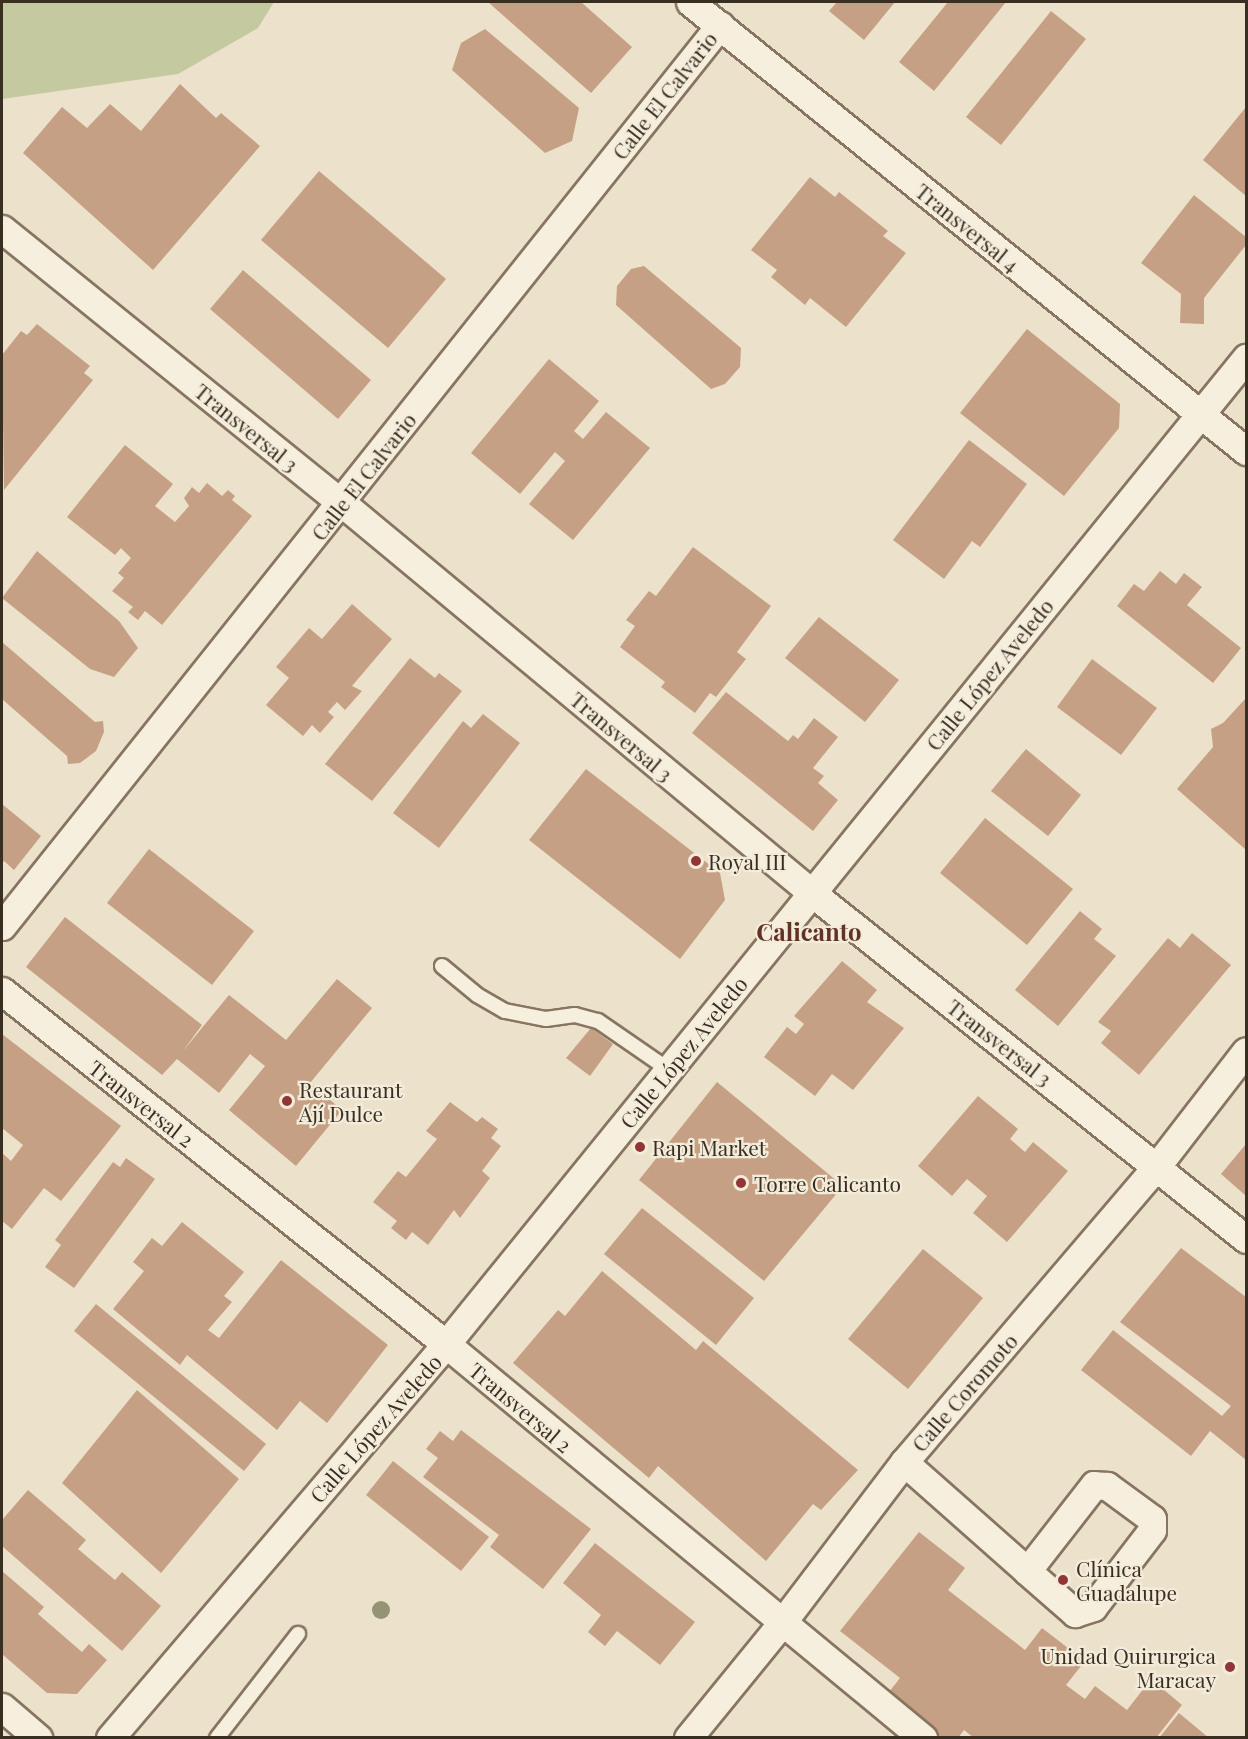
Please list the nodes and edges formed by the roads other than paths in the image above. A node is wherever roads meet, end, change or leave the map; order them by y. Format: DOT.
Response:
graph roads {
  1 [pos="690,2"];
  2 [pos="720,24"];
  3 [pos="2,229"];
  4 [pos="1246,358"];
  5 [pos="1198,415"];
  6 [pos="1246,451"];
  7 [pos="342,503"];
  8 [pos="812,893"];
  9 [pos="2,926"];
  10 [pos="442,966"];
  11 [pos="2,991"];
  12 [pos="1246,1051"];
  13 [pos="669,1070"];
  14 [pos="1157,1166"];
  15 [pos="1246,1239"];
  16 [pos="446,1344"];
  17 [pos="903,1462"];
  18 [pos="1027,1571"];
  19 [pos="781,1624"];
  20 [pos="298,1634"];
  21 [pos="2,1707"];
  22 [pos="38,1737"];
  23 [pos="110,1737"];
  24 [pos="217,1737"];
  25 [pos="688,1737"];
  26 [pos="923,1737"];
  1 -- 2 [label="street, Transversal 4"];
  2 -- 5 [label="street, Transversal 4"];
  2 -- 7 [label="street, Calle El Calvario"];
  3 -- 7 [label="street, Transversal 3"];
  4 -- 5 [label="street, Calle López Aveledo"];
  5 -- 6 [label="street, Transversal 4"];
  5 -- 8 [label="street, Calle López Aveledo"];
  7 -- 8 [label="street, Transversal 3"];
  7 -- 9 [label="street, Calle El Calvario"];
  8 -- 13 [label="street, Calle López Aveledo"];
  8 -- 14 [label="street, Transversal 3"];
  10 -- 13 [label="lane"];
  11 -- 16 [label="street, Transversal 2"];
  12 -- 14 [label="street, Calle Coromoto"];
  13 -- 16 [label="street, Calle López Aveledo"];
  14 -- 15 [label="street, Transversal 3"];
  14 -- 17 [label="street, Calle Coromoto"];
  16 -- 19 [label="street, Transversal 2"];
  16 -- 23 [label="street, Calle López Aveledo"];
  17 -- 18 [label="street"];
  17 -- 19 [label="street, Calle Coromoto"];
  18 -- 18 [label="street"];
  19 -- 25 [label="street, Calle Coromoto"];
  19 -- 26 [label="street, Transversal 2"];
  20 -- 24 [label="lane"];
  21 -- 22 [label="street"];
}
